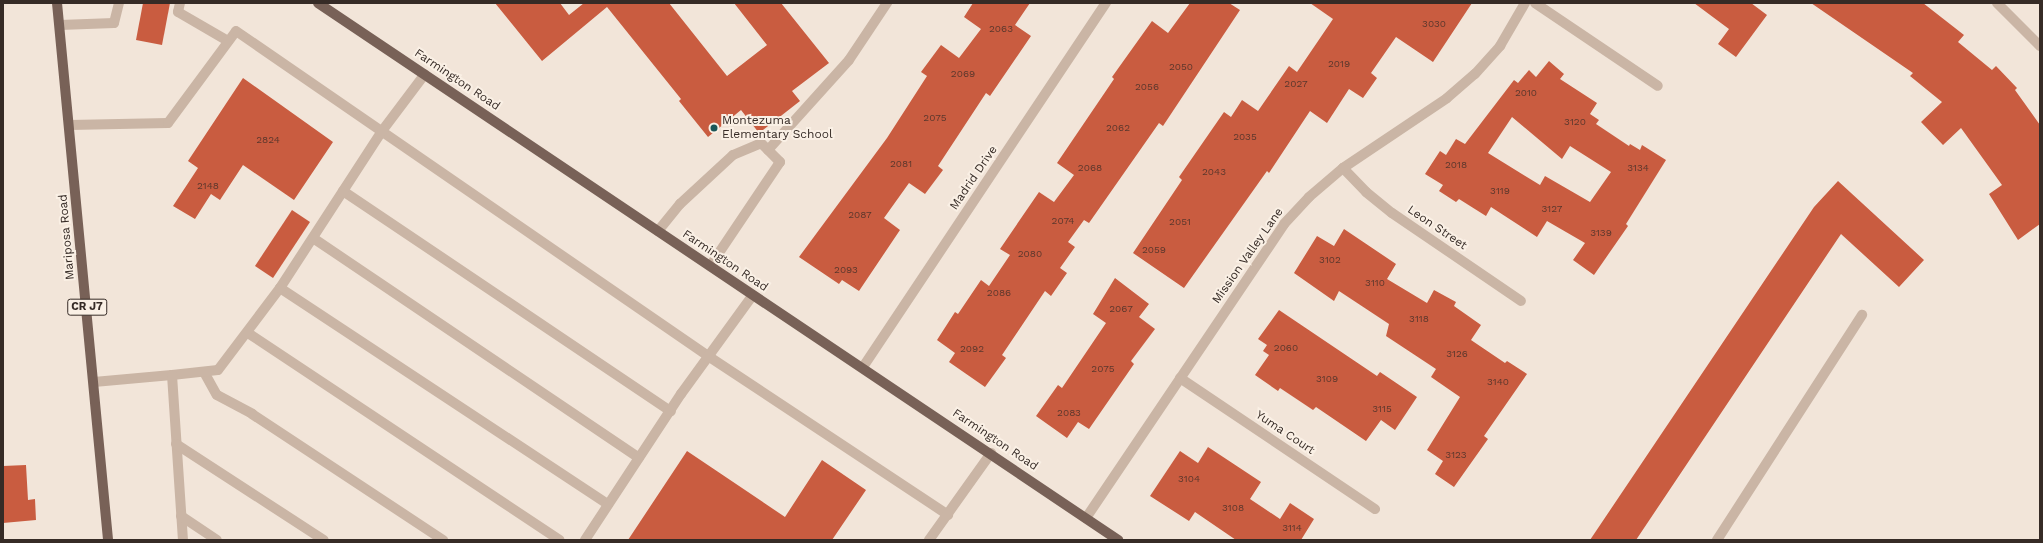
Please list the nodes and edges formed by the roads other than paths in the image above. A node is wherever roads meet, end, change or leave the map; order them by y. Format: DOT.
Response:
graph roads {
  1 [pos="58,3"];
  2 [pos="119,3"];
  3 [pos="180,3"];
  4 [pos="318,3"];
  5 [pos="887,3"];
  6 [pos="1106,3"];
  7 [pos="1525,3"];
  8 [pos="1535,3"];
  9 [pos="1997,3"];
  10 [pos="60,25"];
  11 [pos="228,42"];
  12 [pos="2040,46"];
  13 [pos="425,74"];
  14 [pos="1658,86"];
  15 [pos="70,125"];
  16 [pos="382,131"];
  17 [pos="768,150"];
  18 [pos="1343,168"];
  19 [pos="343,191"];
  20 [pos="658,231"];
  21 [pos="313,238"];
  22 [pos="710,266"];
  23 [pos="280,288"];
  24 [pos="753,295"];
  25 [pos="1521,301"];
  26 [pos="1862,315"];
  27 [pos="248,333"];
  28 [pos="708,356"];
  29 [pos="863,367"];
  30 [pos="204,372"];
  31 [pos="172,376"];
  32 [pos="1180,378"];
  33 [pos="94,382"];
  34 [pos="671,410"];
  35 [pos="176,444"];
  36 [pos="991,454"];
  37 [pos="639,458"];
  38 [pos="608,504"];
  39 [pos="1375,509"];
  40 [pos="948,515"];
  41 [pos="181,516"];
  42 [pos="1086,518"];
  43 [pos="108,540"];
  44 [pos="183,540"];
  45 [pos="217,540"];
  46 [pos="324,540"];
  47 [pos="443,540"];
  48 [pos="559,540"];
  49 [pos="585,540"];
  50 [pos="929,540"];
  51 [pos="1118,540"];
  52 [pos="1717,540"];
  1 -- 10 [label="main road, Mariposa Road / CR J7"];
  2 -- 10 [label="street"];
  3 -- 11 [label="street"];
  4 -- 13 [label="main road, Farmington Road"];
  5 -- 17 [label="street"];
  6 -- 29 [label="street, Madrid Drive"];
  7 -- 18 [label="street, Mission Valley Lane"];
  8 -- 14 [label="street"];
  9 -- 12 [label="street"];
  10 -- 15 [label="main road, Mariposa Road / CR J7"];
  11 -- 15 [label="street"];
  11 -- 16 [label="street"];
  13 -- 16 [label="street"];
  13 -- 20 [label="main road, Farmington Road"];
  15 -- 33 [label="main road, Mariposa Road / CR J7"];
  16 -- 19 [label="street"];
  16 -- 28 [label="street"];
  17 -- 20 [label="street"];
  17 -- 22 [label="street"];
  18 -- 25 [label="street, Leon Street"];
  18 -- 32 [label="street, Mission Valley Lane"];
  19 -- 21 [label="street"];
  19 -- 34 [label="street"];
  20 -- 22 [label="main road, Farmington Road"];
  21 -- 23 [label="street"];
  21 -- 37 [label="street"];
  22 -- 24 [label="main road, Farmington Road"];
  23 -- 27 [label="street"];
  23 -- 38 [label="street"];
  24 -- 28 [label="street"];
  24 -- 29 [label="main road, Farmington Road"];
  26 -- 52 [label="street"];
  27 -- 30 [label="street"];
  27 -- 48 [label="street"];
  28 -- 34 [label="street"];
  28 -- 40 [label="street"];
  29 -- 36 [label="main road, Farmington Road"];
  30 -- 31 [label="street"];
  30 -- 47 [label="street"];
  31 -- 33 [label="street"];
  31 -- 35 [label="street"];
  32 -- 39 [label="street, Yuma Court"];
  32 -- 42 [label="street, Mission Valley Lane"];
  33 -- 43 [label="main road, Mariposa Road / CR J7"];
  34 -- 37 [label="street"];
  35 -- 41 [label="street"];
  35 -- 46 [label="street"];
  36 -- 40 [label="street"];
  36 -- 42 [label="main road, Farmington Road"];
  37 -- 38 [label="street"];
  38 -- 49 [label="street"];
  40 -- 50 [label="street"];
  41 -- 44 [label="street"];
  41 -- 45 [label="street"];
  42 -- 51 [label="main road, Farmington Road"];
}
